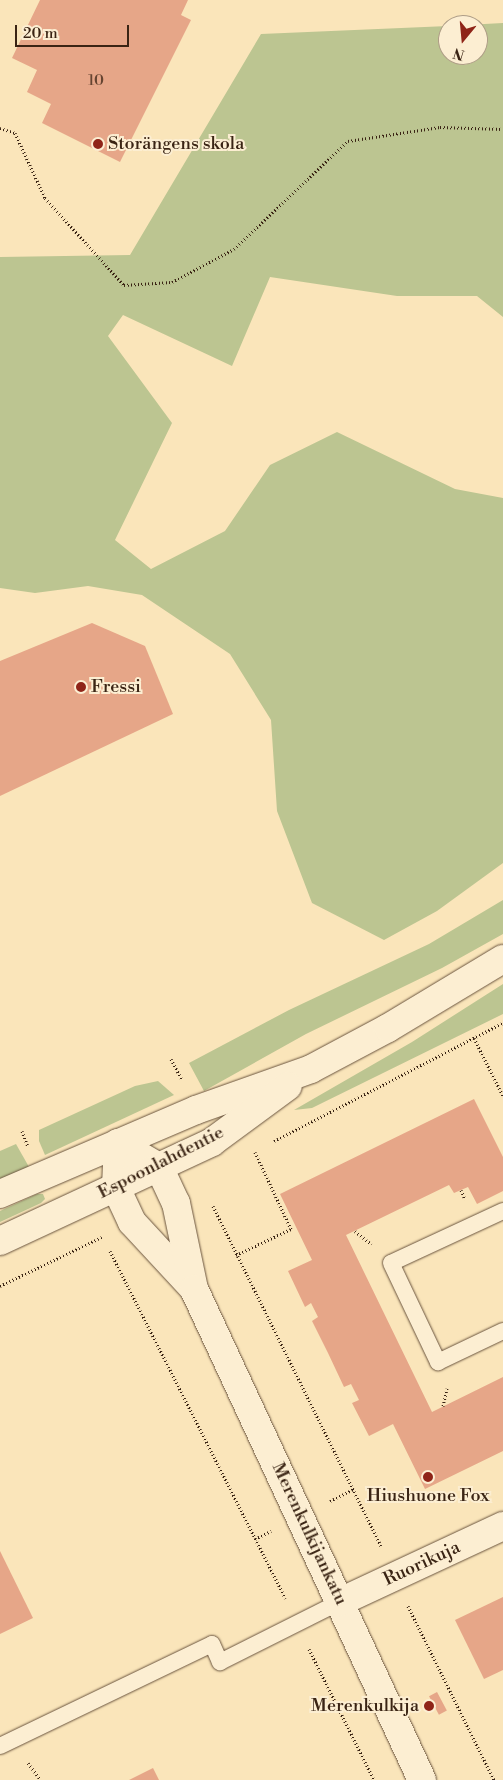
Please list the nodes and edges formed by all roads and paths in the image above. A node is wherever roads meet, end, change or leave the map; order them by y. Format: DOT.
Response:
graph roads {
  1 [pos="0,128"];
  2 [pos="503,129"];
  3 [pos="503,959"];
  4 [pos="503,1023"];
  5 [pos="474,1038"];
  6 [pos="311,1069"];
  7 [pos="503,1096"];
  8 [pos="272,1142"];
  9 [pos="118,1143"];
  10 [pos="263,1146"];
  11 [pos="254,1151"];
  12 [pos="247,1155"];
  13 [pos="160,1167"];
  14 [pos="116,1187"];
  15 [pos="0,1194"];
  16 [pos="176,1203"];
  17 [pos="503,1210"];
  18 [pos="132,1222"];
  19 [pos="103,1236"];
  20 [pos="0,1241"];
  21 [pos="236,1255"];
  22 [pos="0,1286"];
  23 [pos="194,1289"];
  24 [pos="503,1331"];
  25 [pos="503,1526"];
  26 [pos="395,1576"];
  27 [pos="340,1602"];
  28 [pos="297,1623"];
  29 [pos="0,1746"];
  30 [pos="374,1780"];
  31 [pos="422,1780"];
  32 [pos="494,1780"];
  1 -- 2 [label="path"];
  3 -- 6 [label="street, Espoonlahdentie"];
  4 -- 5 [label="path"];
  5 -- 7 [label="path"];
  5 -- 8 [label="path"];
  6 -- 9 [label="street, Espoonlahdentie"];
  6 -- 13 [label="street, Espoonlahdentie"];
  9 -- 13 [label="street"];
  9 -- 14 [label="street, Merenkulkijankatu"];
  9 -- 15 [label="street, Espoonlahdentie"];
  10 -- 11 [label="path"];
  11 -- 12 [label="path"];
  11 -- 21 [label="path"];
  13 -- 14 [label="street, Espoonlahdentie"];
  13 -- 16 [label="street, Merenkulkijankatu"];
  14 -- 18 [label="street, Merenkulkijankatu"];
  14 -- 20 [label="street, Espoonlahdentie"];
  16 -- 21 [label="path"];
  16 -- 23 [label="street, Merenkulkijankatu"];
  17 -- 24 [label="lane"];
  18 -- 19 [label="path"];
  18 -- 23 [label="street, Merenkulkijankatu"];
  19 -- 22 [label="path"];
  19 -- 28 [label="path"];
  21 -- 26 [label="path"];
  23 -- 27 [label="street, Merenkulkijankatu"];
  25 -- 26 [label="street, Ruorikuja"];
  26 -- 27 [label="street, Ruorikuja"];
  26 -- 32 [label="path"];
  27 -- 28 [label="lane"];
  27 -- 31 [label="street, Merenkulkijankatu"];
  28 -- 29 [label="lane"];
  28 -- 30 [label="path"];
}
